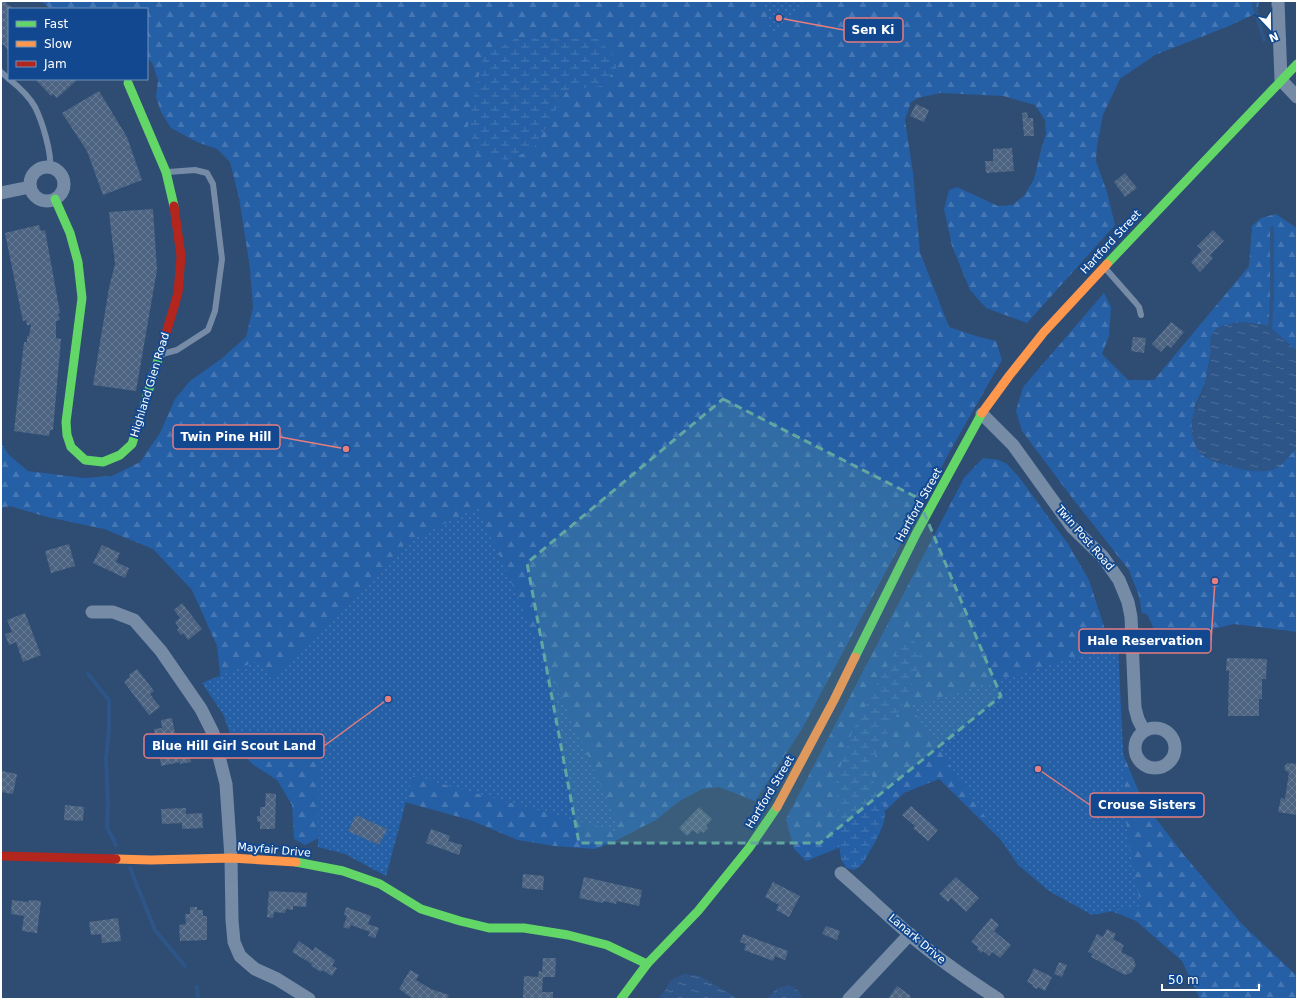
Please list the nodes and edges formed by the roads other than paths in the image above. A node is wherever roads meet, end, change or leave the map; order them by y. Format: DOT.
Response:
graph roads {
  1 [pos="1278,1"];
  2 [pos="1297,64"];
  3 [pos="10,80"];
  4 [pos="1281,80"];
  5 [pos="128,83"];
  6 [pos="1297,97"];
  7 [pos="50,168"];
  8 [pos="166,172"];
  9 [pos="30,187"];
  10 [pos="1,193"];
  11 [pos="55,199"];
  12 [pos="1104,267"];
  13 [pos="1141,315"];
  14 [pos="158,355"];
  15 [pos="982,414"];
  16 [pos="92,612"];
  17 [pos="1144,731"];
  18 [pos="1,856"];
  19 [pos="231,858"];
  20 [pos="841,874"];
  21 [pos="910,934"];
  22 [pos="647,964"];
  23 [pos="309,999"];
  24 [pos="620,999"];
  25 [pos="849,999"];
  26 [pos="998,999"];
  1 -- 4 [label="street"];
  2 -- 4 [label="street, Hartford Street"];
  3 -- 7 [label="lane"];
  4 -- 6 [label="street"];
  4 -- 12 [label="street, Hartford Street"];
  5 -- 8 [label="street, Highland Glen Road"];
  7 -- 9 [label="street"];
  7 -- 11 [label="street"];
  8 -- 14 [label="street, Highland Glen Road"];
  8 -- 14 [label="lane"];
  9 -- 10 [label="street"];
  9 -- 11 [label="street"];
  11 -- 14 [label="street, Highland Glen Road"];
  12 -- 13 [label="lane"];
  12 -- 15 [label="street, Hartford Street"];
  15 -- 17 [label="street, Twin Post Road"];
  15 -- 22 [label="street, Hartford Street"];
  16 -- 19 [label="street"];
  18 -- 19 [label="street, Mayfair Drive"];
  19 -- 22 [label="street, Mayfair Drive"];
  19 -- 23 [label="street"];
  20 -- 21 [label="street, Lanark Drive"];
  21 -- 25 [label="street"];
  21 -- 26 [label="street, Lanark Drive"];
  22 -- 24 [label="street, Hartford Street"];
}
